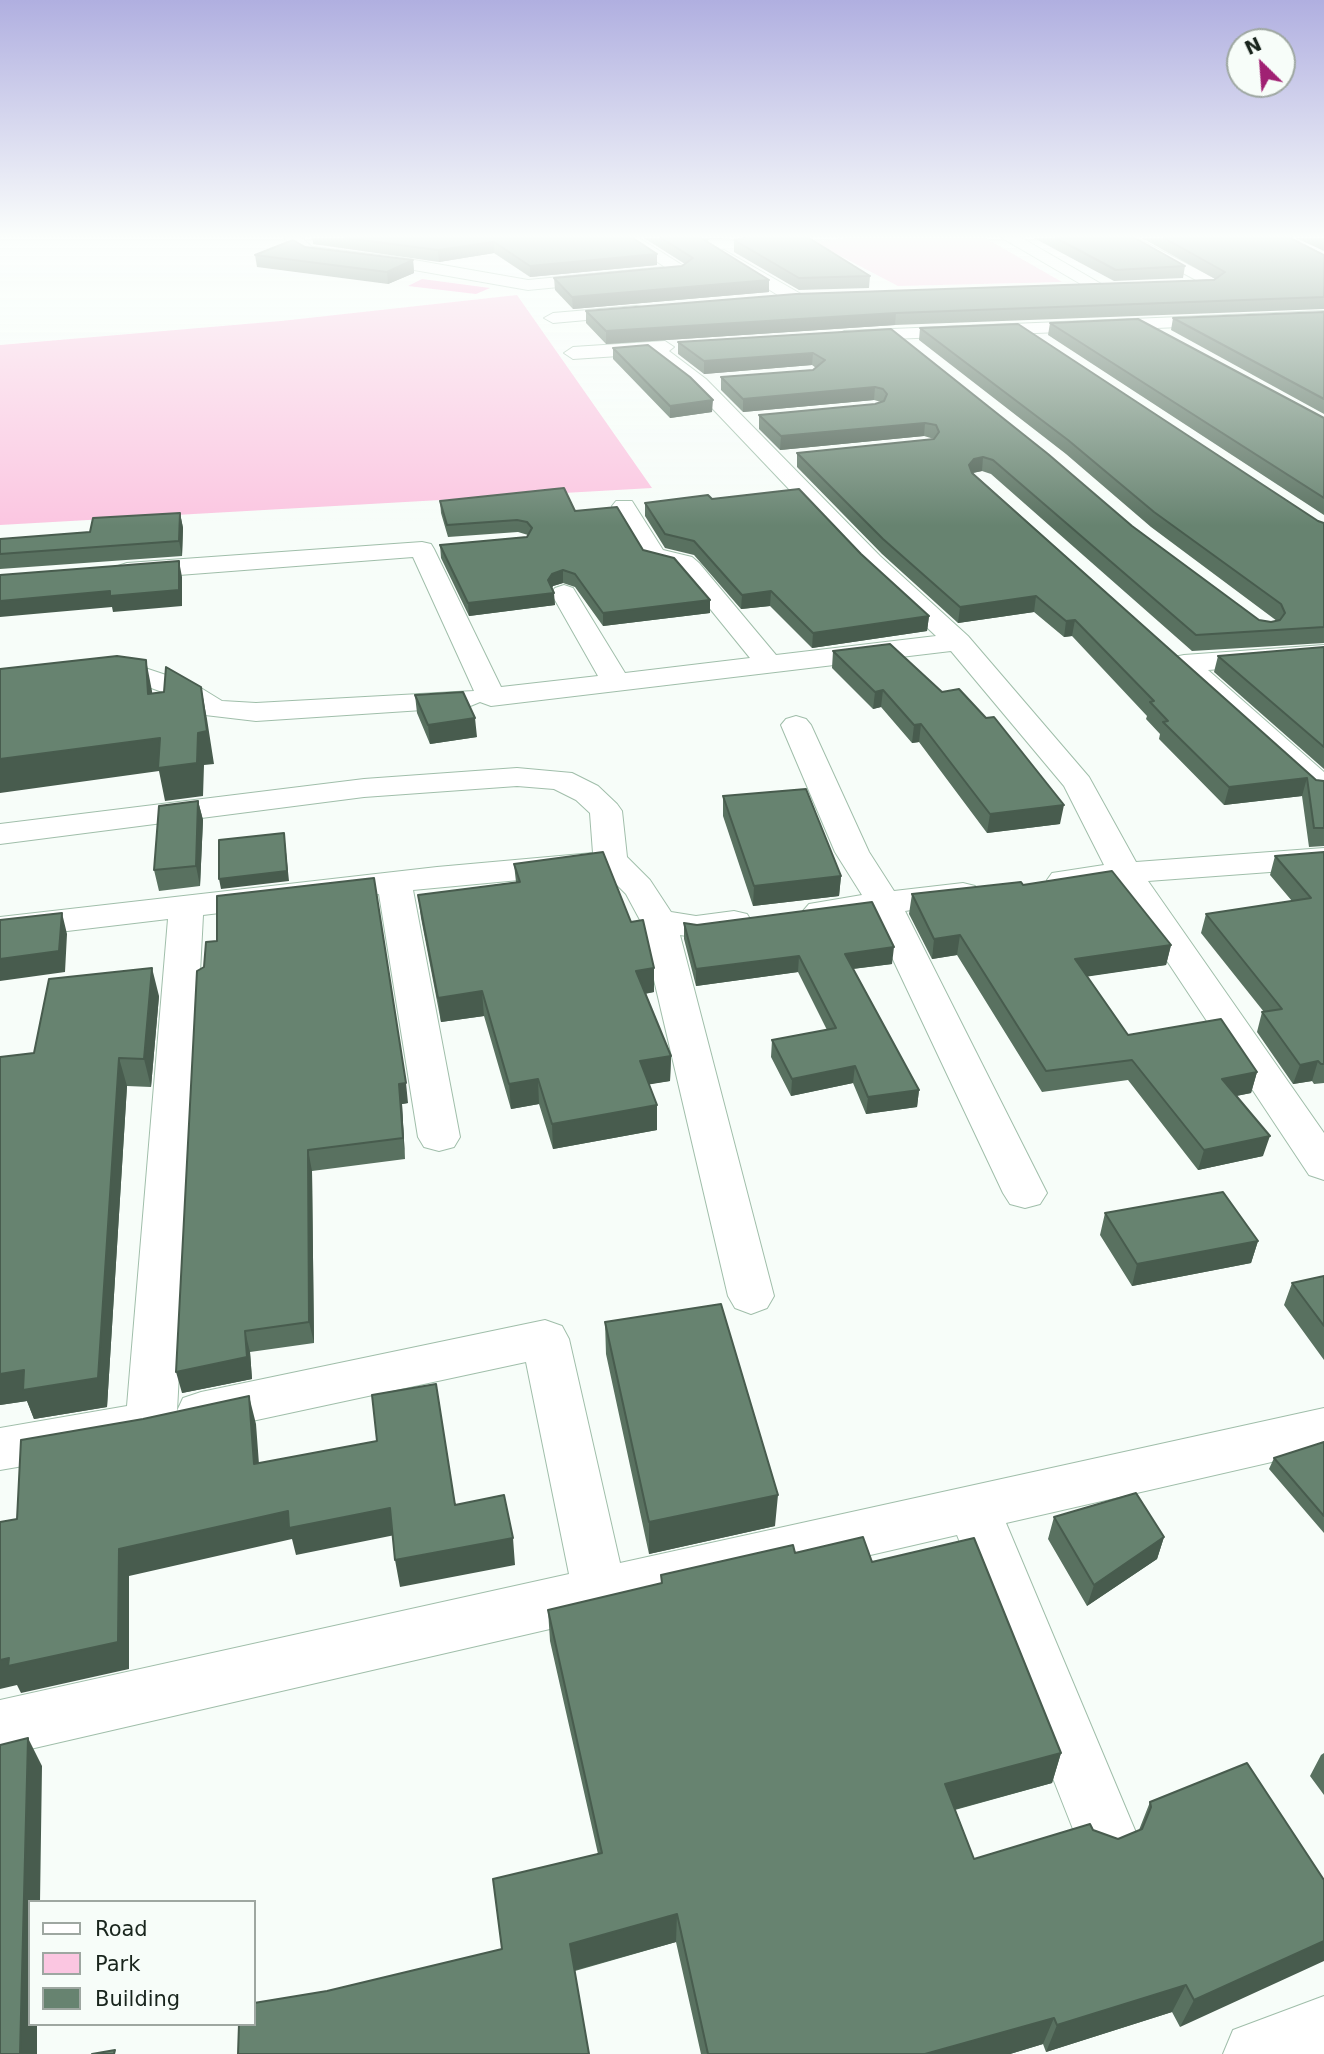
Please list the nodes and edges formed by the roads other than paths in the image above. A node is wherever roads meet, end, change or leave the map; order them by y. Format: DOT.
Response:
graph roads {
  1 [pos="881,334"];
  2 [pos="896,334"];
  3 [pos="1029,334"];
  4 [pos="1157,334"];
  5 [pos="828,337"];
  6 [pos="1177,345"];
  7 [pos="680,346"];
  8 [pos="653,348"];
  9 [pos="916,350"];
  10 [pos="1053,350"];
  11 [pos="573,353"];
  12 [pos="764,420"];
  13 [pos="737,422"];
  14 [pos="802,457"];
  15 [pos="775,460"];
  16 [pos="624,506"];
  17 [pos="449,547"];
  18 [pos="422,549"];
  19 [pos="95,573"];
  20 [pos="564,593"];
  21 [pos="958,642"];
  22 [pos="1324,653"];
  23 [pos="769,664"];
  24 [pos="0,679"];
  25 [pos="617,682"];
  26 [pos="491,697"];
  27 [pos="796,725"];
  28 [pos="1324,750"];
  29 [pos="1288,754"];
  30 [pos="1324,789"];
  31 [pos="0,834"];
  32 [pos="1324,858"];
  33 [pos="611,861"];
  34 [pos="1125,873"];
  35 [pos="395,884"];
  36 [pos="1031,885"];
  37 [pos="991,890"];
  38 [pos="884,903"];
  39 [pos="186,908"];
  40 [pos="658,920"];
  41 [pos="0,928"];
  42 [pos="439,1137"];
  43 [pos="1324,1165"];
  44 [pos="1026,1193"];
  45 [pos="751,1296"];
  46 [pos="151,1423"];
  47 [pos="1324,1429"];
  48 [pos="0,1449"];
  49 [pos="973,1508"];
  50 [pos="600,1594"];
  51 [pos="0,1728"];
  52 [pos="1106,1835"];
  53 [pos="1324,2030"];
  54 [pos="1257,2054"];
  1 -- 5 [label="street"];
  2 -- 9 [label="street"];
  3 -- 10 [label="street"];
  4 -- 6 [label="street"];
  7 -- 8 [label="street"];
  8 -- 11 [label="street"];
  8 -- 13 [label="street"];
  12 -- 13 [label="street"];
  13 -- 15 [label="street"];
  14 -- 15 [label="street"];
  15 -- 21 [label="street"];
  16 -- 23 [label="street"];
  17 -- 18 [label="street"];
  18 -- 19 [label="street"];
  18 -- 26 [label="street"];
  20 -- 25 [label="street"];
  21 -- 23 [label="street"];
  21 -- 34 [label="street"];
  22 -- 29 [label="street"];
  23 -- 25 [label="street"];
  24 -- 26 [label="street"];
  25 -- 26 [label="street"];
  27 -- 38 [label="street"];
  28 -- 29 [label="street"];
  29 -- 30 [label="street"];
  31 -- 33 [label="street"];
  32 -- 34 [label="street"];
  33 -- 35 [label="street"];
  33 -- 40 [label="street"];
  34 -- 36 [label="street"];
  34 -- 43 [label="street"];
  35 -- 39 [label="street"];
  35 -- 42 [label="street"];
  37 -- 38 [label="street"];
  38 -- 40 [label="street"];
  38 -- 44 [label="street"];
  39 -- 41 [label="street"];
  39 -- 46 [label="street"];
  40 -- 45 [label="street"];
  46 -- 48 [label="street"];
  46 -- 50 [label="street"];
  47 -- 49 [label="street"];
  49 -- 50 [label="street"];
  49 -- 52 [label="street"];
  50 -- 51 [label="street"];
  53 -- 54 [label="street"];
}
